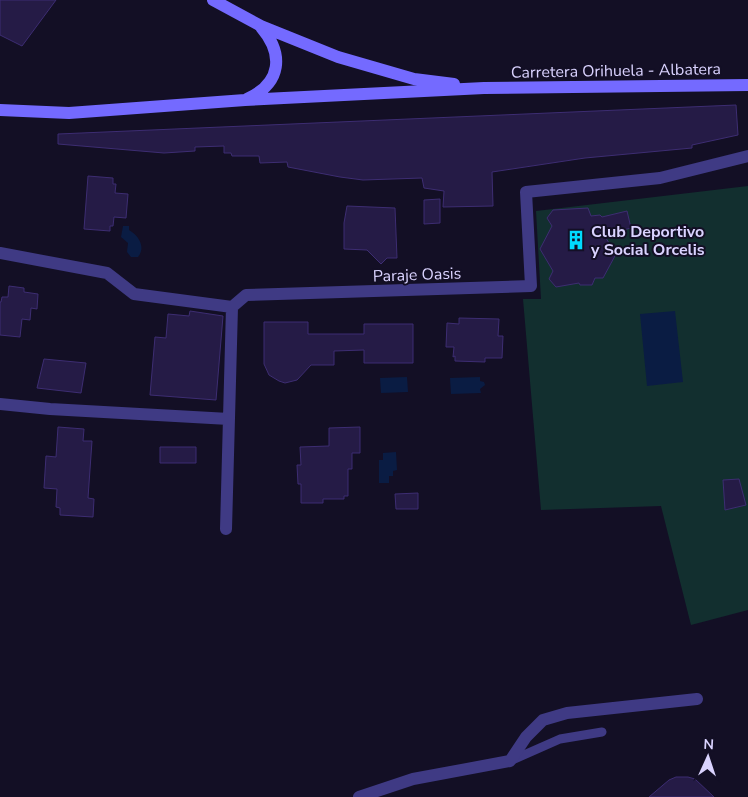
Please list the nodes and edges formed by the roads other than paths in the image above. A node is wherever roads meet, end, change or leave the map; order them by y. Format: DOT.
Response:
graph roads {
  1 [pos="213,0"];
  2 [pos="261,26"];
  3 [pos="748,85"];
  4 [pos="484,88"];
  5 [pos="245,100"];
  6 [pos="0,110"];
  7 [pos="27,111"];
  8 [pos="0,120"];
  9 [pos="748,156"];
  10 [pos="0,253"];
  11 [pos="232,307"];
  12 [pos="0,404"];
  13 [pos="229,419"];
  14 [pos="226,529"];
  15 [pos="697,699"];
  16 [pos="602,732"];
  17 [pos="510,761"];
  18 [pos="359,797"];
  1 -- 2 [label="main road"];
  2 -- 4 [label="main road"];
  2 -- 5 [label="main road"];
  3 -- 4 [label="main road, Carretera Orihuela - Albatera"];
  4 -- 5 [label="main road"];
  5 -- 7 [label="main road"];
  6 -- 7 [label="main road"];
  7 -- 8 [label="main road"];
  9 -- 11 [label="street, Paraje Oasis"];
  10 -- 11 [label="street"];
  11 -- 13 [label="street"];
  12 -- 13 [label="street"];
  13 -- 14 [label="street"];
  15 -- 17 [label="street"];
  16 -- 17 [label="lane"];
  17 -- 18 [label="street"];
}
